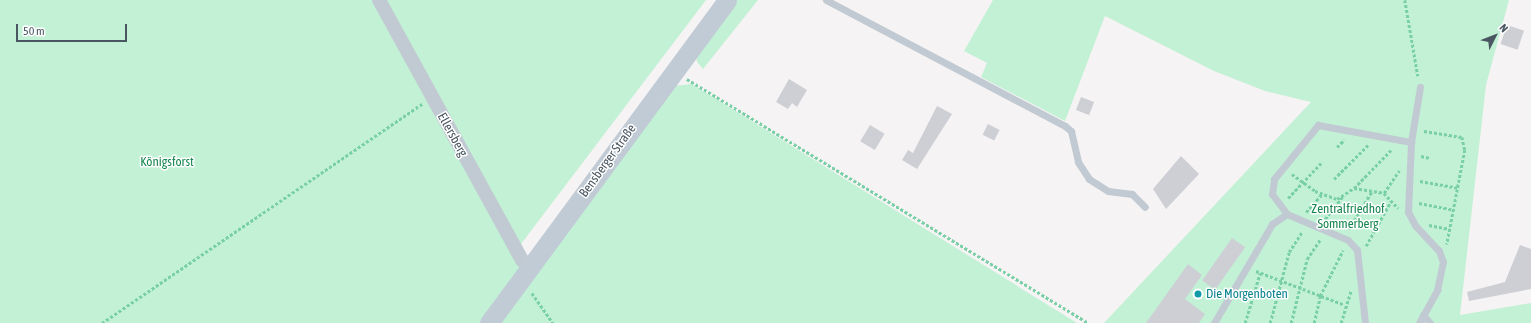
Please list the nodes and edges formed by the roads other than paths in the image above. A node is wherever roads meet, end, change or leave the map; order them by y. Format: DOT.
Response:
graph roads {
  1 [pos="379,0"];
  2 [pos="727,0"];
  3 [pos="826,0"];
  4 [pos="1420,86"];
  5 [pos="1411,142"];
  6 [pos="1145,207"];
  7 [pos="1287,214"];
  8 [pos="526,274"];
  9 [pos="1423,315"];
  10 [pos="489,323"];
  11 [pos="1214,323"];
  12 [pos="1365,323"];
  13 [pos="1419,323"];
  14 [pos="1430,323"];
  1 -- 8 [label="street, Ellersberg"];
  2 -- 8 [label="main road, Bensberger Straße"];
  3 -- 6 [label="lane"];
  4 -- 5 [label="lane"];
  5 -- 7 [label="lane"];
  5 -- 9 [label="lane"];
  7 -- 11 [label="lane"];
  7 -- 12 [label="lane"];
  8 -- 10 [label="main road, Bensberger Straße"];
  9 -- 13 [label="lane"];
  9 -- 14 [label="lane"];
}
